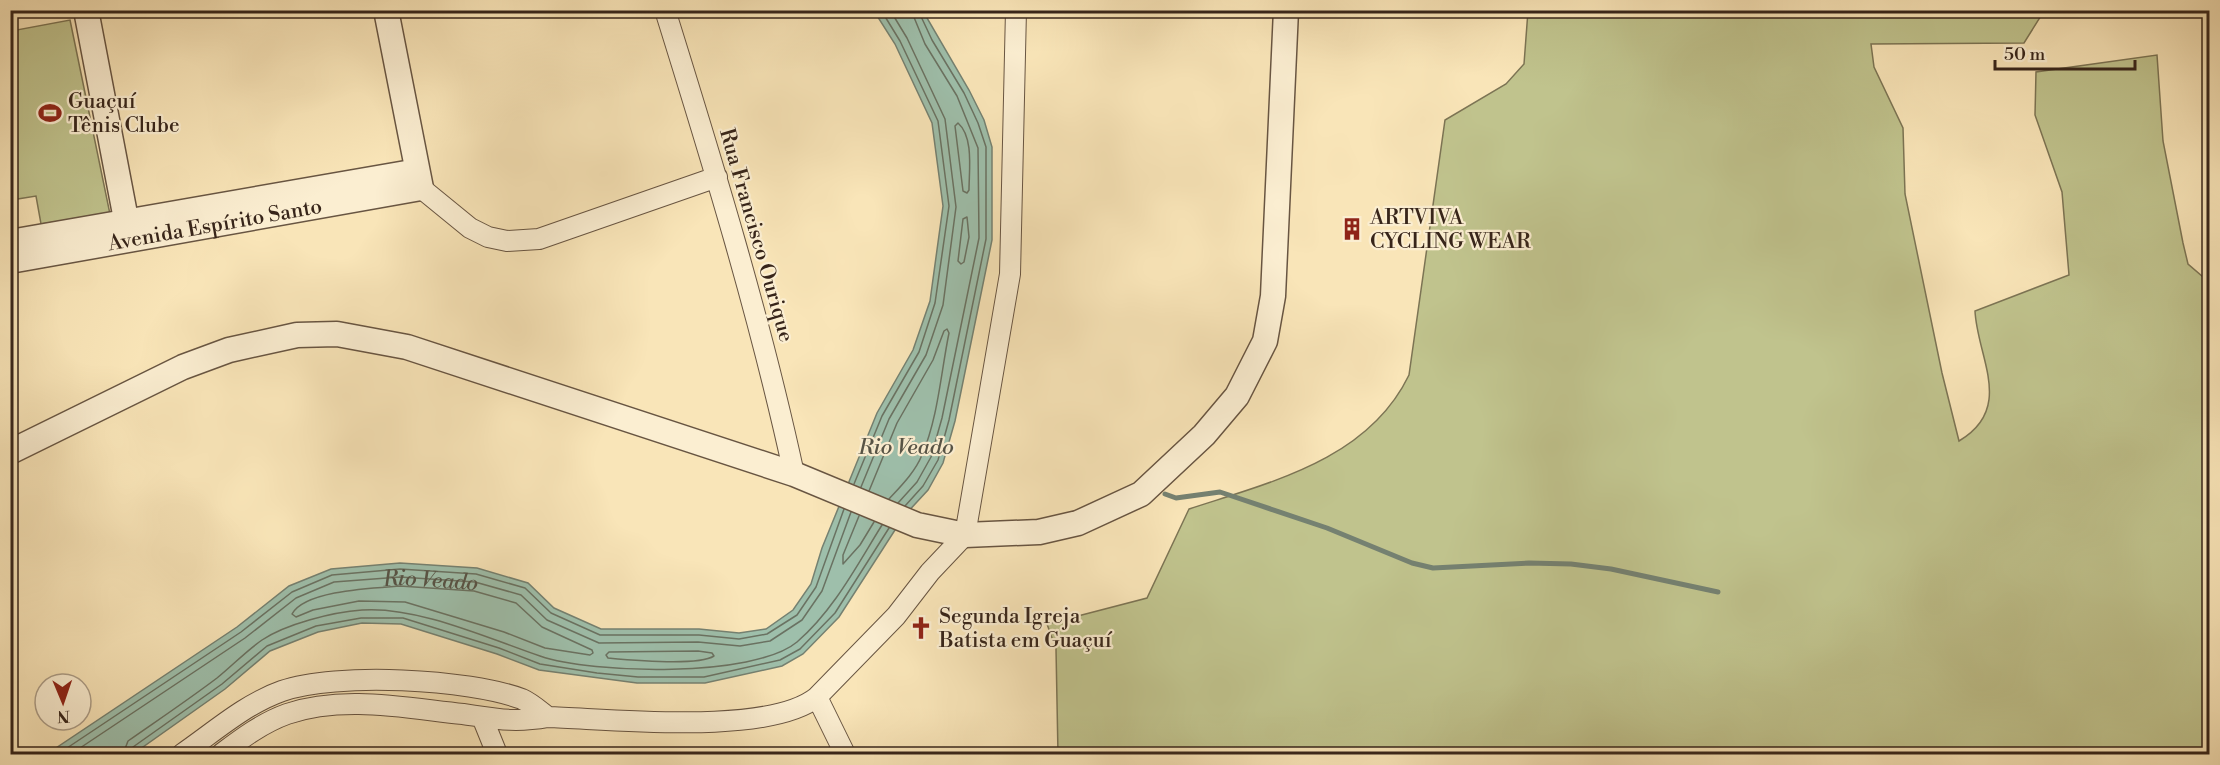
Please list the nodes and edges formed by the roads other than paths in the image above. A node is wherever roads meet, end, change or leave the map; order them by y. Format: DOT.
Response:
graph roads {
  1 [pos="86,10"];
  2 [pos="386,10"];
  3 [pos="665,10"];
  4 [pos="1016,10"];
  5 [pos="1286,10"];
  6 [pos="717,177"];
  7 [pos="419,180"];
  8 [pos="128,230"];
  9 [pos="10,242"];
  10 [pos="10,261"];
  11 [pos="10,452"];
  12 [pos="794,474"];
  13 [pos="965,535"];
  14 [pos="817,697"];
  15 [pos="482,717"];
  16 [pos="548,717"];
  17 [pos="182,754"];
  18 [pos="220,754"];
  19 [pos="497,754"];
  20 [pos="845,754"];
  1 -- 8 [label="street"];
  2 -- 7 [label="street"];
  3 -- 6 [label="street, Rua Francisco Ourique"];
  4 -- 13 [label="street"];
  5 -- 13 [label="street"];
  6 -- 7 [label="street"];
  6 -- 12 [label="street, Rua Francisco Ourique"];
  7 -- 8 [label="street, Avenida Espírito Santo"];
  8 -- 9 [label="street, Avenida Espírito Santo"];
  8 -- 10 [label="street, Avenida Espírito Santo"];
  11 -- 12 [label="street"];
  12 -- 13 [label="street"];
  13 -- 14 [label="street"];
  14 -- 16 [label="street"];
  14 -- 20 [label="street"];
  15 -- 16 [label="street"];
  15 -- 18 [label="street"];
  15 -- 19 [label="street"];
  16 -- 17 [label="street"];
}
